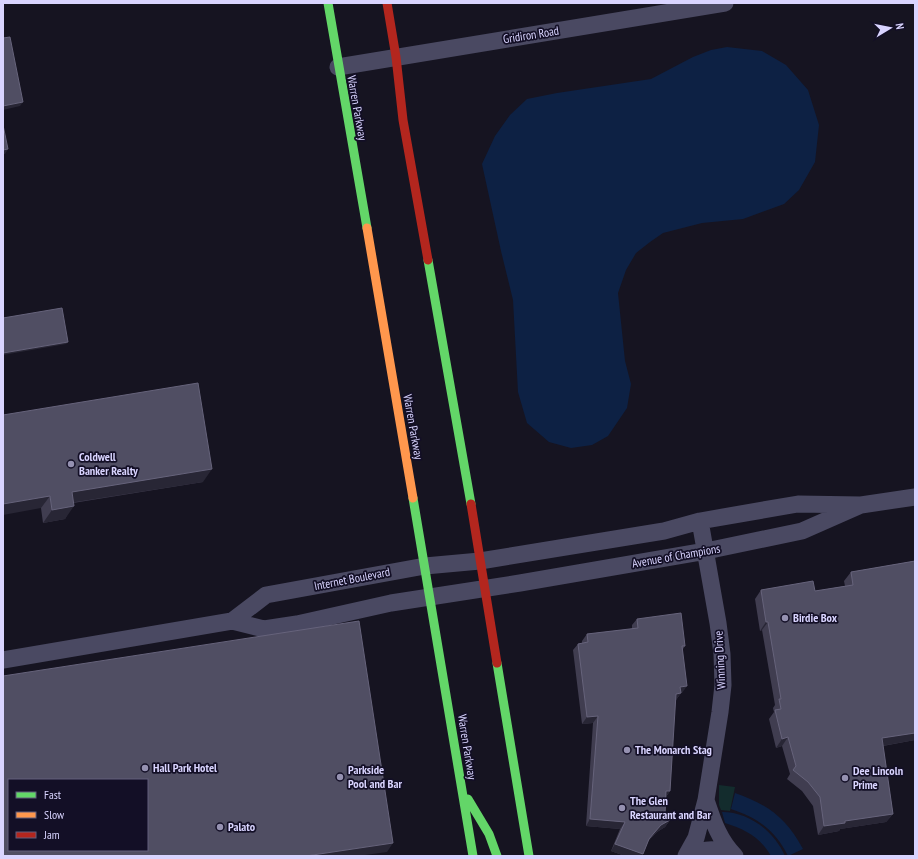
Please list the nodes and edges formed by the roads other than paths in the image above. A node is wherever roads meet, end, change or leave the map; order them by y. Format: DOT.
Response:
graph roads {
  1 [pos="328,3"];
  2 [pos="387,3"];
  3 [pos="725,3"];
  4 [pos="396,57"];
  5 [pos="338,67"];
  6 [pos="915,497"];
  7 [pos="861,505"];
  8 [pos="700,520"];
  9 [pos="706,551"];
  10 [pos="480,561"];
  11 [pos="426,566"];
  12 [pos="485,588"];
  13 [pos="430,596"];
  14 [pos="232,621"];
  15 [pos="3,660"];
  16 [pos="462,790"];
  17 [pos="706,800"];
  18 [pos="473,856"];
  19 [pos="497,856"];
  20 [pos="529,856"];
  21 [pos="686,856"];
  22 [pos="690,856"];
  23 [pos="734,856"];
  1 -- 5 [label="main road, Warren Parkway"];
  2 -- 4 [label="main road"];
  3 -- 4 [label="street, Gridiron Road"];
  4 -- 5 [label="street, Gridiron Road"];
  4 -- 10 [label="main road"];
  5 -- 11 [label="main road, Warren Parkway"];
  6 -- 7 [label="street, Avenue of Champions"];
  7 -- 8 [label="street, Avenue of Champions"];
  7 -- 9 [label="street, Avenue of Champions"];
  8 -- 9 [label="street, Winning Drive"];
  8 -- 10 [label="street, Avenue of Champions"];
  9 -- 12 [label="street, Avenue of Champions"];
  9 -- 17 [label="street, Winning Drive"];
  10 -- 11 [label="street, Internet Boulevard"];
  10 -- 12 [label="main road"];
  11 -- 13 [label="main road, Warren Parkway"];
  11 -- 14 [label="street, Internet Boulevard"];
  12 -- 13 [label="street, Internet Boulevard"];
  12 -- 20 [label="main road"];
  13 -- 14 [label="street, Internet Boulevard"];
  13 -- 16 [label="main road, Warren Parkway"];
  14 -- 15 [label="street, Internet Boulevard"];
  16 -- 18 [label="main road, Warren Parkway"];
  16 -- 19 [label="main road"];
  17 -- 21 [label="street, Winning Drive"];
  17 -- 23 [label="street, Winning Drive"];
  22 -- 23 [label="street"];
}
